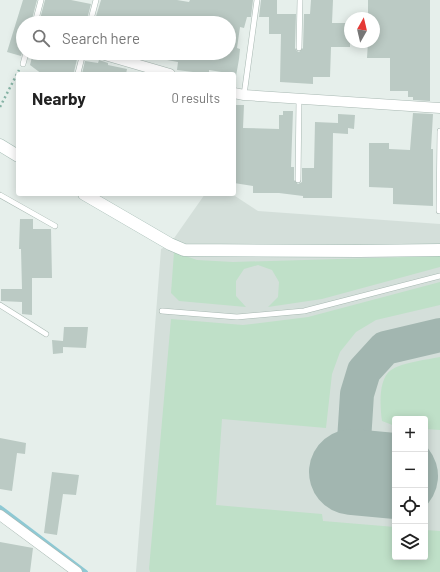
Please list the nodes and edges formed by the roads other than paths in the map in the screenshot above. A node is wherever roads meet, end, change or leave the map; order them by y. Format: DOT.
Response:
graph roads {
  1 [pos="41,0"];
  2 [pos="96,0"];
  3 [pos="257,0"];
  4 [pos="300,0"];
  5 [pos="37,16"];
  6 [pos="92,16"];
  7 [pos="299,48"];
  8 [pos="24,60"];
  9 [pos="81,60"];
  10 [pos="122,60"];
  11 [pos="23,64"];
  12 [pos="78,72"];
  13 [pos="163,72"];
  14 [pos="239,94"];
  15 [pos="299,99"];
  16 [pos="440,108"];
  17 [pos="440,131"];
  18 [pos="0,145"];
  19 [pos="16,155"];
  20 [pos="298,180"];
  21 [pos="440,187"];
  22 [pos="0,195"];
  23 [pos="87,196"];
  24 [pos="439,211"];
  25 [pos="55,226"];
  26 [pos="440,250"];
  27 [pos="440,276"];
  28 [pos="0,305"];
  29 [pos="162,311"];
  30 [pos="46,334"];
  31 [pos="0,515"];
  32 [pos="77,572"];
  1 -- 5 [label="lane"];
  2 -- 6 [label="lane"];
  3 -- 14 [label="lane"];
  4 -- 7 [label="lane"];
  8 -- 11 [label="lane"];
  9 -- 12 [label="lane"];
  10 -- 13 [label="street"];
  14 -- 15 [label="street"];
  15 -- 16 [label="street"];
  15 -- 20 [label="lane"];
  17 -- 21 [label="lane"];
  18 -- 19 [label="street"];
  21 -- 24 [label="lane"];
  22 -- 25 [label="lane"];
  23 -- 26 [label="street"];
  27 -- 29 [label="lane"];
  28 -- 30 [label="lane"];
  31 -- 32 [label="street"];
}
